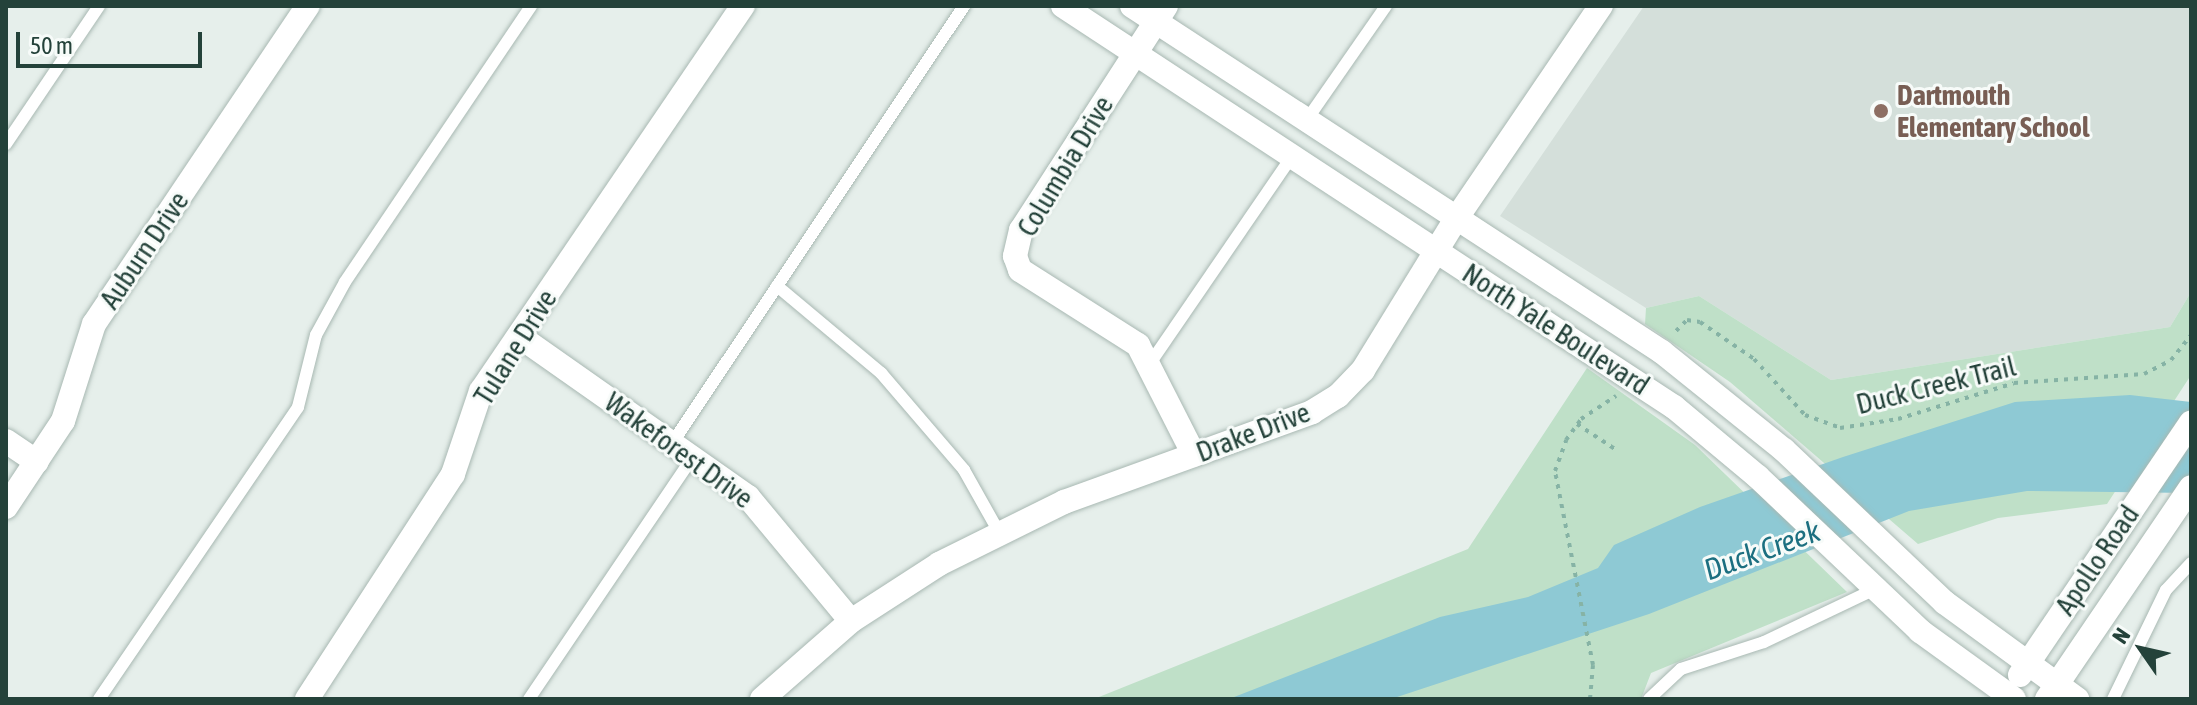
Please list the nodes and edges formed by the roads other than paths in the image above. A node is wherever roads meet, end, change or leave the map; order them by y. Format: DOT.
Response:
graph roads {
  1 [pos="99,6"];
  2 [pos="308,6"];
  3 [pos="531,6"];
  4 [pos="743,6"];
  5 [pos="964,6"];
  6 [pos="1063,6"];
  7 [pos="1132,6"];
  8 [pos="1386,6"];
  9 [pos="1601,6"];
  10 [pos="1161,14"];
  11 [pos="1134,52"];
  12 [pos="1306,121"];
  13 [pos="6,144"];
  14 [pos="1292,156"];
  15 [pos="1456,219"];
  16 [pos="1435,251"];
  17 [pos="777,286"];
  18 [pos="519,336"];
  19 [pos="1149,365"];
  20 [pos="2191,422"];
  21 [pos="6,441"];
  22 [pos="673,442"];
  23 [pos="1194,455"];
  24 [pos="693,456"];
  25 [pos="37,462"];
  26 [pos="2191,487"];
  27 [pos="6,507"];
  28 [pos="1000,534"];
  29 [pos="2191,563"];
  30 [pos="1866,583"];
  31 [pos="851,621"];
  32 [pos="2027,664"];
  33 [pos="2052,692"];
  34 [pos="2008,697"];
  35 [pos="99,699"];
  36 [pos="307,699"];
  37 [pos="529,699"];
  38 [pos="762,699"];
  39 [pos="1649,699"];
  40 [pos="2077,699"];
  41 [pos="2113,699"];
  1 -- 13 [label="lane"];
  2 -- 25 [label="street, Auburn Drive"];
  3 -- 35 [label="lane"];
  4 -- 18 [label="street, Tulane Drive"];
  5 -- 17 [label="lane"];
  6 -- 11 [label="street, North Yale Boulevard"];
  7 -- 10 [label="street, North Yale Boulevard"];
  8 -- 12 [label="lane"];
  9 -- 15 [label="street, Drake Drive"];
  10 -- 11 [label="street, Columbia Drive"];
  10 -- 12 [label="street, North Yale Boulevard"];
  11 -- 14 [label="street, North Yale Boulevard"];
  11 -- 19 [label="street, Columbia Drive"];
  12 -- 15 [label="street, North Yale Boulevard"];
  14 -- 16 [label="street, North Yale Boulevard"];
  14 -- 19 [label="lane"];
  15 -- 16 [label="street, Drake Drive"];
  15 -- 32 [label="street, North Yale Boulevard"];
  16 -- 23 [label="street, Drake Drive"];
  16 -- 30 [label="street, North Yale Boulevard"];
  17 -- 22 [label="lane"];
  17 -- 28 [label="lane"];
  18 -- 22 [label="street, Wakeforest Drive"];
  18 -- 36 [label="street, Tulane Drive"];
  19 -- 23 [label="street, Columbia Drive"];
  20 -- 32 [label="street, Apollo Road"];
  21 -- 25 [label="street"];
  22 -- 24 [label="street, Wakeforest Drive"];
  23 -- 28 [label="street, Drake Drive"];
  24 -- 31 [label="street, Wakeforest Drive"];
  24 -- 37 [label="lane"];
  25 -- 27 [label="street, Auburn Drive"];
  26 -- 33 [label="street, Apollo Road"];
  28 -- 31 [label="street, Drake Drive"];
  29 -- 41 [label="lane"];
  30 -- 34 [label="street, North Yale Boulevard"];
  30 -- 39 [label="lane"];
  31 -- 38 [label="street, Drake Drive"];
  32 -- 33 [label="street, North Yale Boulevard"];
  32 -- 34 [label="street, Apollo Road"];
  33 -- 40 [label="street, North Yale Boulevard"];
}
